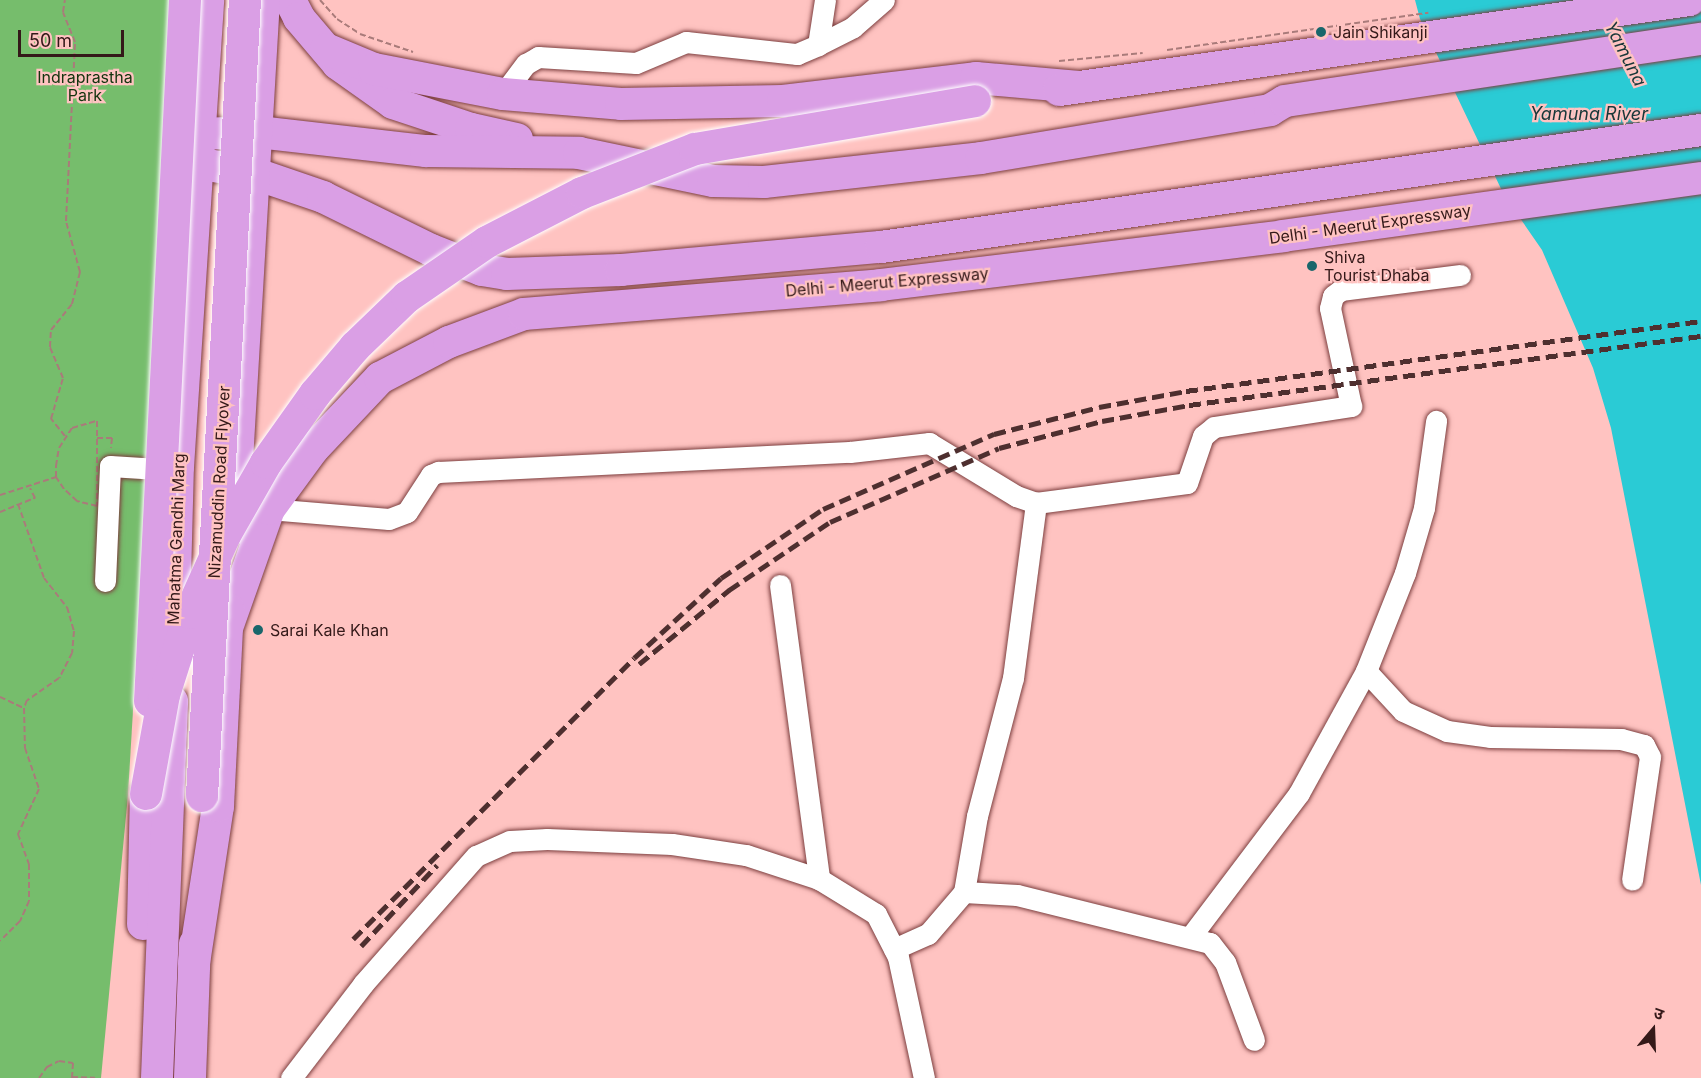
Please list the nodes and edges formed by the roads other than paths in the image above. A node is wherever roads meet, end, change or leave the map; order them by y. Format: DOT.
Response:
graph roads {
  1 [pos="184,0"];
  2 [pos="208,0"];
  3 [pos="244,0"];
  4 [pos="264,0"];
  5 [pos="290,0"];
  6 [pos="825,0"];
  7 [pos="884,0"];
  8 [pos="1690,0"];
  9 [pos="1701,39"];
  10 [pos="818,45"];
  11 [pos="326,49"];
  12 [pos="1701,59"];
  13 [pos="1079,87"];
  14 [pos="503,94"];
  15 [pos="1281,110"];
  16 [pos="1701,130"];
  17 [pos="258,132"];
  18 [pos="198,149"];
  19 [pos="579,153"];
  20 [pos="252,173"];
  21 [pos="1701,178"];
  22 [pos="1460,275"];
  23 [pos="1436,421"];
  24 [pos="178,471"];
  25 [pos="1036,503"];
  26 [pos="269,509"];
  27 [pos="105,581"];
  28 [pos="780,585"];
  29 [pos="227,628"];
  30 [pos="1366,671"];
  31 [pos="146,795"];
  32 [pos="819,879"];
  33 [pos="1632,880"];
  34 [pos="964,892"];
  35 [pos="1191,936"];
  36 [pos="894,950"];
  37 [pos="194,963"];
  38 [pos="1254,1040"];
  39 [pos="139,1078"];
  40 [pos="157,1078"];
  41 [pos="190,1078"];
  42 [pos="291,1078"];
  43 [pos="924,1078"];
  1 -- 31 [label="highway, bridge"];
  2 -- 18 [label="highway, Mahatma Gandhi Marg"];
  3 -- 37 [label="highway, Nizamuddin Road Flyover, bridge"];
  4 -- 17 [label="highway"];
  5 -- 11 [label="highway"];
  6 -- 10 [label="street"];
  7 -- 10 [label="street"];
  8 -- 13 [label="highway"];
  9 -- 15 [label="highway"];
  10 -- 14 [label="street"];
  11 -- 14 [label="highway"];
  11 -- 19 [label="highway"];
  12 -- 15 [label="highway"];
  13 -- 14 [label="highway"];
  13 -- 31 [label="highway, bridge"];
  15 -- 19 [label="highway"];
  16 -- 20 [label="highway"];
  17 -- 18 [label="highway"];
  17 -- 19 [label="highway"];
  17 -- 20 [label="highway"];
  18 -- 20 [label="highway"];
  18 -- 24 [label="highway, Mahatma Gandhi Marg"];
  20 -- 29 [label="highway"];
  21 -- 26 [label="highway, Delhi - Meerut Expressway"];
  22 -- 25 [label="street"];
  23 -- 30 [label="street"];
  24 -- 27 [label="street"];
  24 -- 40 [label="highway, Mahatma Gandhi Marg"];
  25 -- 26 [label="street"];
  25 -- 34 [label="street"];
  26 -- 29 [label="highway, Delhi - Meerut Expressway"];
  28 -- 32 [label="street"];
  29 -- 37 [label="highway"];
  30 -- 33 [label="street"];
  30 -- 35 [label="street"];
  31 -- 39 [label="highway"];
  32 -- 36 [label="street"];
  32 -- 42 [label="street"];
  34 -- 35 [label="street"];
  34 -- 36 [label="street"];
  35 -- 38 [label="street"];
  36 -- 43 [label="street"];
  37 -- 41 [label="highway"];
}
